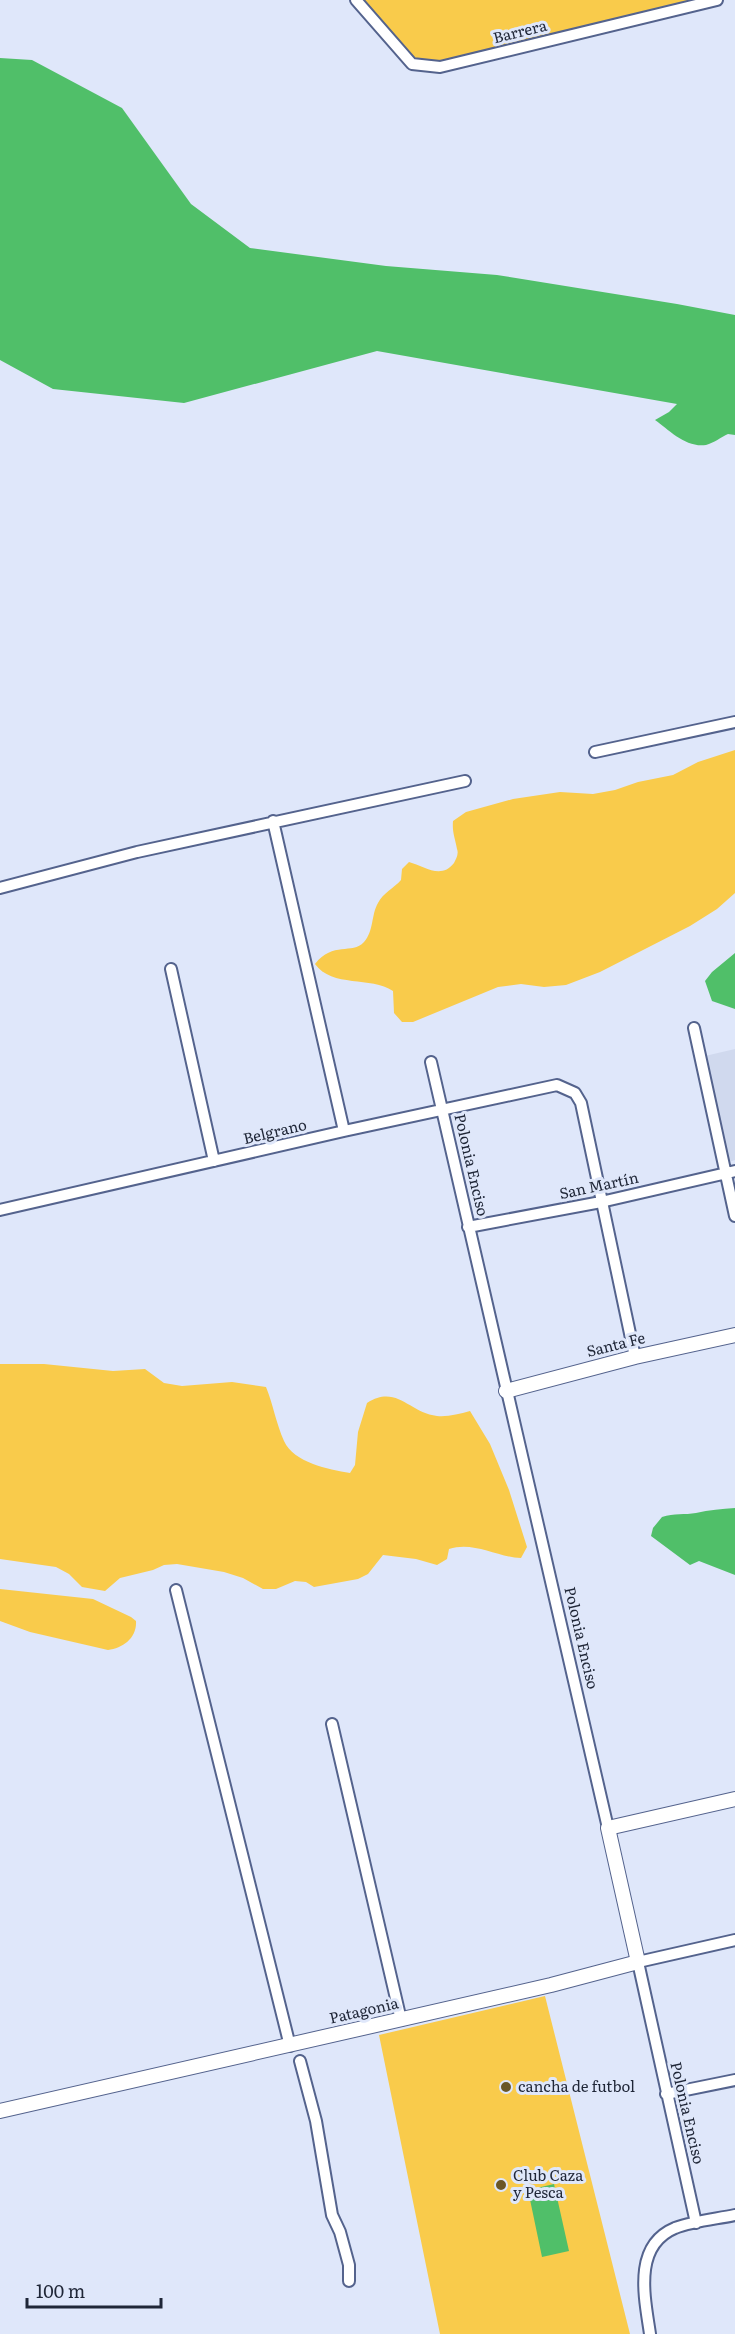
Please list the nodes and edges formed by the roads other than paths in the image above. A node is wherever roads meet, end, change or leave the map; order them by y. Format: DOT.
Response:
graph roads {
  1 [pos="356,0"];
  2 [pos="717,0"];
  3 [pos="735,722"];
  4 [pos="595,752"];
  5 [pos="465,781"];
  6 [pos="273,821"];
  7 [pos="0,888"];
  8 [pos="171,969"];
  9 [pos="694,1028"];
  10 [pos="431,1062"];
  11 [pos="441,1110"];
  12 [pos="344,1131"];
  13 [pos="214,1161"];
  14 [pos="730,1172"];
  15 [pos="601,1202"];
  16 [pos="0,1210"];
  17 [pos="735,1216"];
  18 [pos="468,1227"];
  19 [pos="735,1335"];
  20 [pos="635,1357"];
  21 [pos="506,1391"];
  22 [pos="176,1590"];
  23 [pos="332,1724"];
  24 [pos="735,1799"];
  25 [pos="608,1828"];
  26 [pos="735,1940"];
  27 [pos="638,1962"];
  28 [pos="401,2020"];
  29 [pos="296,2051"];
  30 [pos="735,2080"];
  31 [pos="666,2094"];
  32 [pos="0,2111"];
  33 [pos="735,2215"];
  34 [pos="696,2223"];
  35 [pos="349,2281"];
  36 [pos="650,2334"];
  1 -- 2 [label="street, Barrera"];
  3 -- 4 [label="street"];
  5 -- 6 [label="street"];
  6 -- 7 [label="street"];
  6 -- 12 [label="street"];
  8 -- 13 [label="street"];
  9 -- 14 [label="street"];
  10 -- 11 [label="street, Polonia Enciso"];
  11 -- 12 [label="street, Belgrano"];
  11 -- 15 [label="street, Belgrano"];
  11 -- 18 [label="street, Polonia Enciso"];
  12 -- 13 [label="street, Belgrano"];
  13 -- 16 [label="street, Belgrano"];
  14 -- 15 [label="street, San Martín"];
  14 -- 17 [label="street"];
  15 -- 18 [label="street, San Martín"];
  15 -- 20 [label="street"];
  18 -- 21 [label="street, Polonia Enciso"];
  19 -- 20 [label="main road, Santa Fe"];
  20 -- 21 [label="main road, Santa Fe"];
  21 -- 25 [label="street, Polonia Enciso"];
  22 -- 29 [label="street"];
  23 -- 28 [label="street"];
  24 -- 25 [label="main road"];
  25 -- 27 [label="main road, Polonia Enciso"];
  26 -- 27 [label="street, Patagonia"];
  27 -- 28 [label="main road, Patagonia"];
  27 -- 31 [label="street, Polonia Enciso"];
  28 -- 29 [label="main road, Patagonia"];
  29 -- 32 [label="main road, Patagonia"];
  29 -- 35 [label="street"];
  30 -- 31 [label="street"];
  31 -- 34 [label="street, Polonia Enciso"];
  33 -- 34 [label="street"];
  34 -- 36 [label="street"];
}
